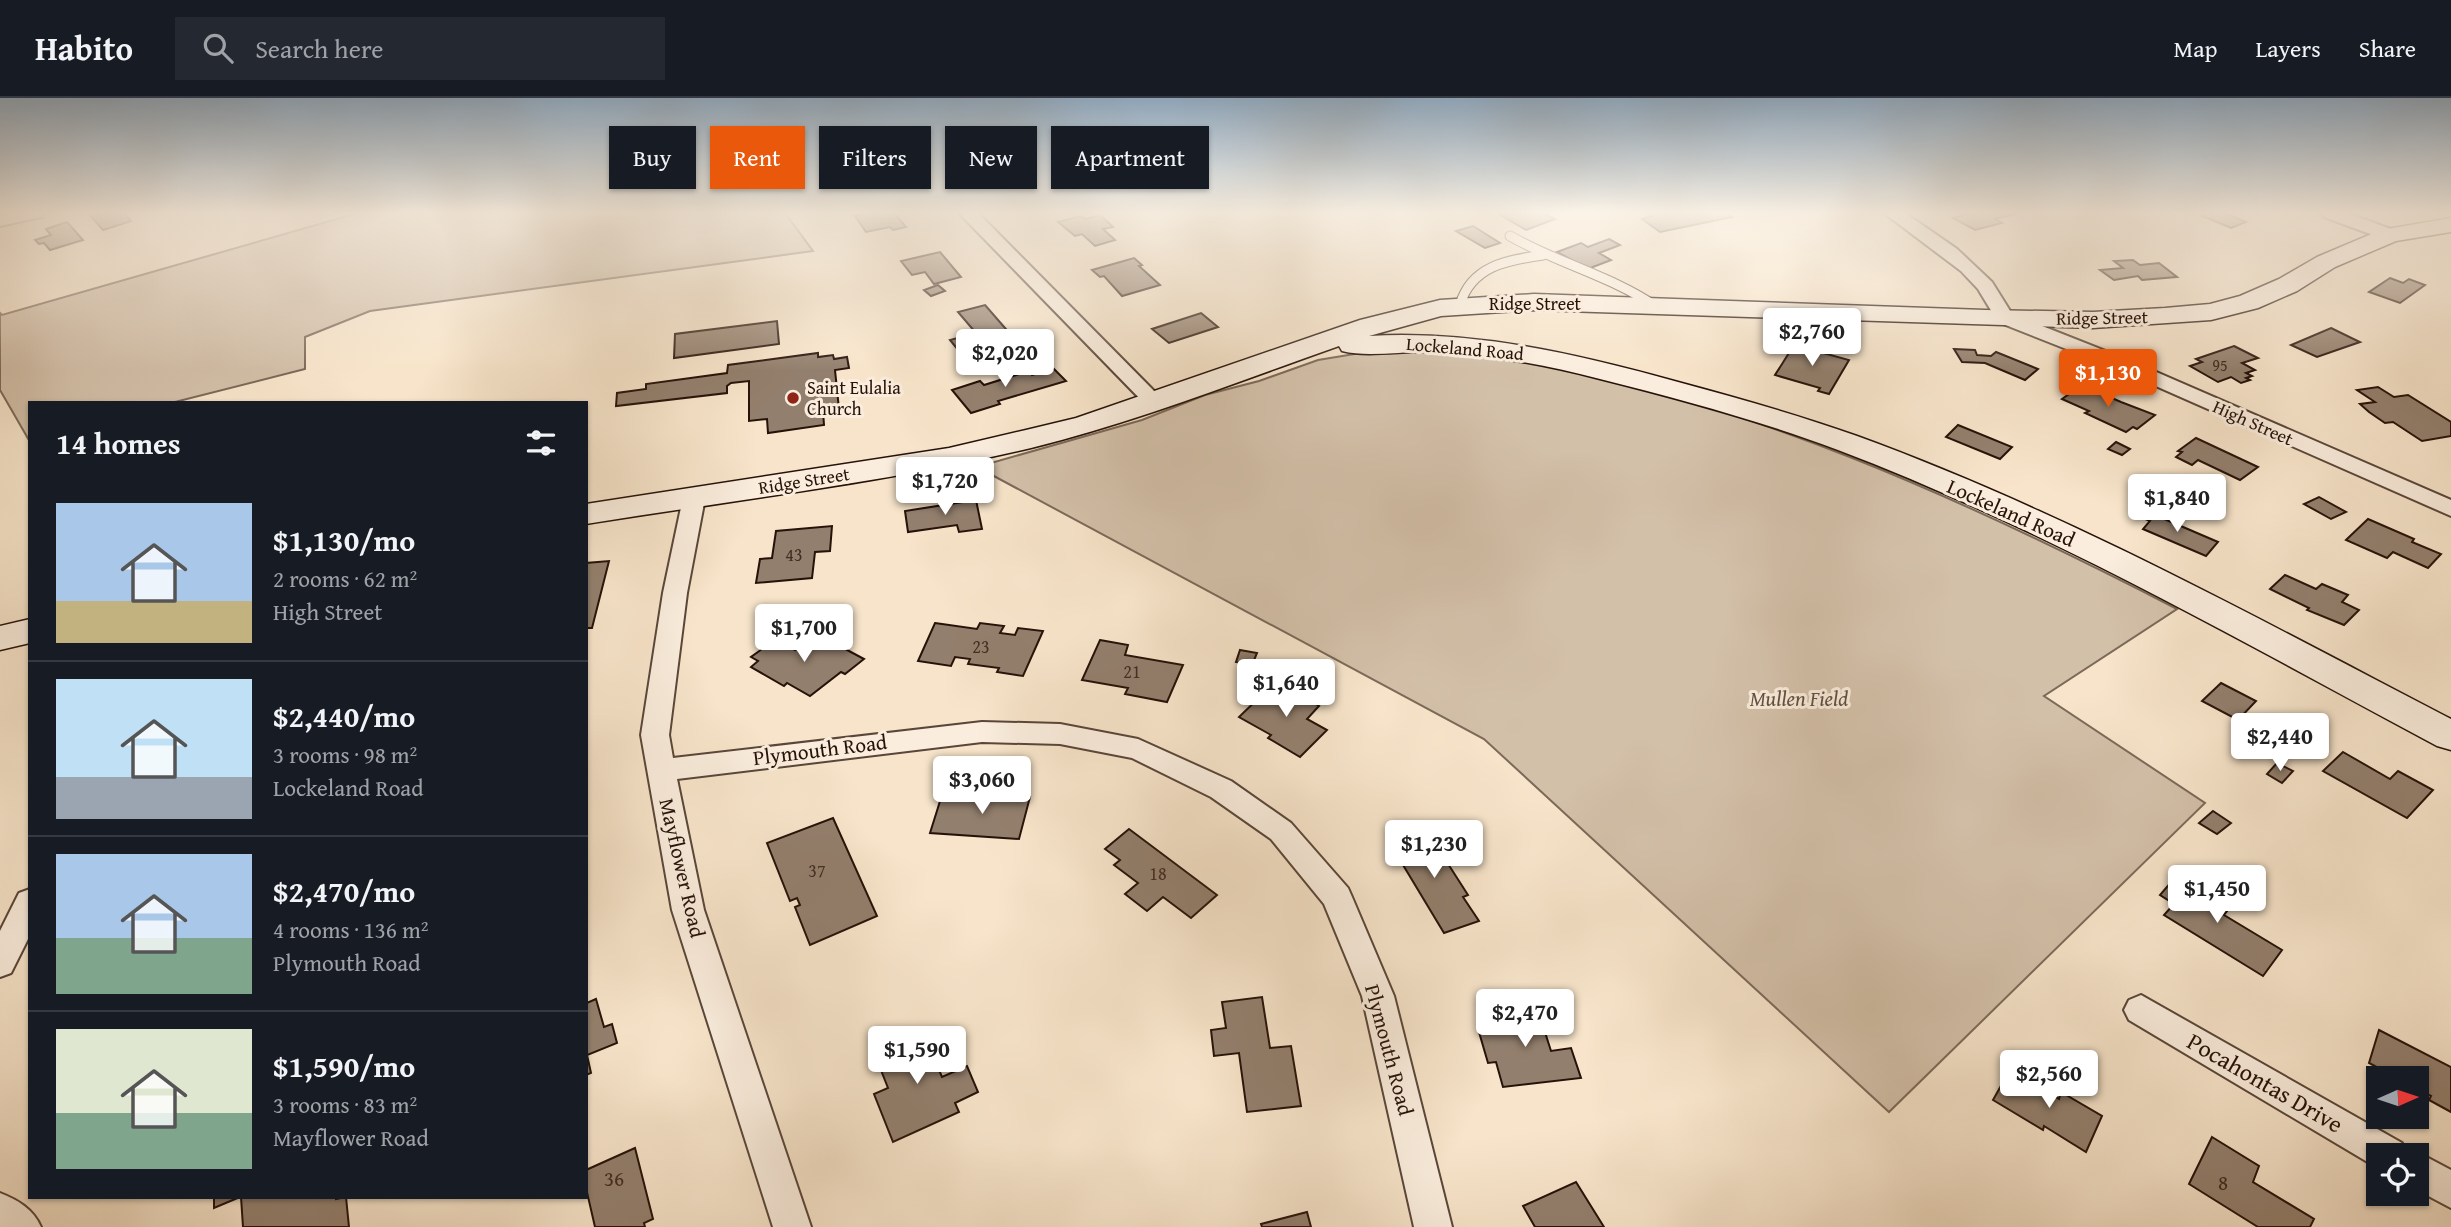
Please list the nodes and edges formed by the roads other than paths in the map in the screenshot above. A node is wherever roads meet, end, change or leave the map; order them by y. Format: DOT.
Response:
graph roads {
  1 [pos="1020,266"];
  2 [pos="1500,266"];
  3 [pos="1568,266"];
  4 [pos="1964,266"];
  5 [pos="2319,266"];
  6 [pos="1985,286"];
  7 [pos="1534,302"];
  8 [pos="1460,305"];
  9 [pos="1655,306"];
  10 [pos="2005,318"];
  11 [pos="1302,349"];
  12 [pos="1545,357"];
  13 [pos="1154,402"];
  14 [pos="694,498"];
  15 [pos="2451,509"];
  16 [pos="588,514"];
  17 [pos="28,631"];
  18 [pos="0,638"];
  19 [pos="2451,736"];
  20 [pos="660,770"];
  21 [pos="28,906"];
  22 [pos="0,962"];
  23 [pos="2141,1010"];
  24 [pos="2368,1143"];
  25 [pos="2429,1177"];
  26 [pos="2451,1190"];
  27 [pos="0,1211"];
  28 [pos="22,1227"];
  29 [pos="792,1227"];
  30 [pos="1433,1227"];
  1 -- 13 [label="street"];
  2 -- 8 [label="lane"];
  3 -- 9 [label="lane"];
  4 -- 6 [label="street"];
  5 -- 10 [label="main road, Ridge Street"];
  6 -- 10 [label="street"];
  7 -- 8 [label="main road, Ridge Street"];
  7 -- 9 [label="main road, Ridge Street"];
  7 -- 12 [label="main road, Lockeland Road"];
  8 -- 11 [label="main road, Ridge Street"];
  9 -- 10 [label="main road, Ridge Street"];
  10 -- 15 [label="street, High Street"];
  11 -- 12 [label="main road, Lockeland Road"];
  11 -- 13 [label="main road, Ridge Street"];
  12 -- 19 [label="main road, Lockeland Road"];
  13 -- 14 [label="main road, Ridge Street"];
  14 -- 16 [label="main road, Ridge Street"];
  14 -- 20 [label="street, Mayflower Road"];
  17 -- 18 [label="main road"];
  20 -- 29 [label="street, Mayflower Road"];
  20 -- 30 [label="street, Plymouth Road"];
  21 -- 22 [label="street"];
  23 -- 24 [label="street, Pocahontas Drive"];
  25 -- 26 [label="street"];
  27 -- 28 [label="street"];
}
